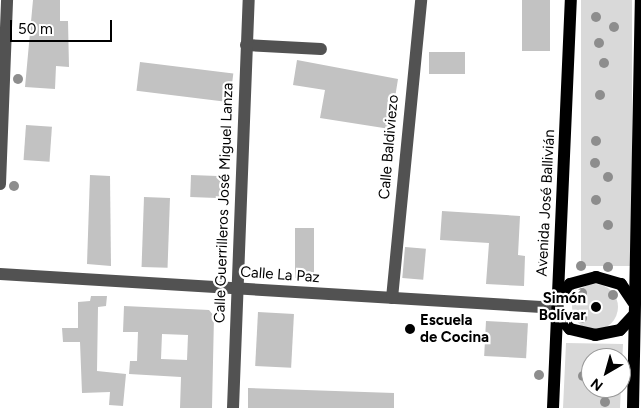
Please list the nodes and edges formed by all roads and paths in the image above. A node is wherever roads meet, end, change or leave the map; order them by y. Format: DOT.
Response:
graph roads {
  1 [pos="7,0"];
  2 [pos="249,0"];
  3 [pos="421,0"];
  4 [pos="571,0"];
  5 [pos="641,0"];
  6 [pos="246,45"];
  7 [pos="321,49"];
  8 [pos="639,147"];
  9 [pos="0,184"];
  10 [pos="0,274"];
  11 [pos="638,274"];
  12 [pos="612,279"];
  13 [pos="236,288"];
  14 [pos="392,298"];
  15 [pos="558,307"];
  16 [pos="635,308"];
  17 [pos="233,408"];
  18 [pos="553,408"];
  19 [pos="633,408"];
  1 -- 9 [label="street"];
  2 -- 6 [label="street, Calle Guerrilleros José Miguel Lanza"];
  3 -- 14 [label="street, Calle Baldiviezo"];
  4 -- 15 [label="main road, Avenida José Ballivián"];
  5 -- 8 [label="main road"];
  6 -- 7 [label="street"];
  6 -- 13 [label="street, Calle Guerrilleros José Miguel Lanza"];
  8 -- 11 [label="main road"];
  10 -- 13 [label="street, Calle La Paz"];
  11 -- 12 [label="street"];
  11 -- 16 [label="main road"];
  12 -- 15 [label="main road"];
  12 -- 16 [label="main road"];
  13 -- 14 [label="street, Calle La Paz"];
  13 -- 17 [label="street, Calle Guerrilleros José Miguel Lanza"];
  14 -- 15 [label="street, Calle La Paz"];
  15 -- 16 [label="main road"];
  15 -- 18 [label="main road, Avenida José Ballivián"];
  16 -- 19 [label="main road"];
}
